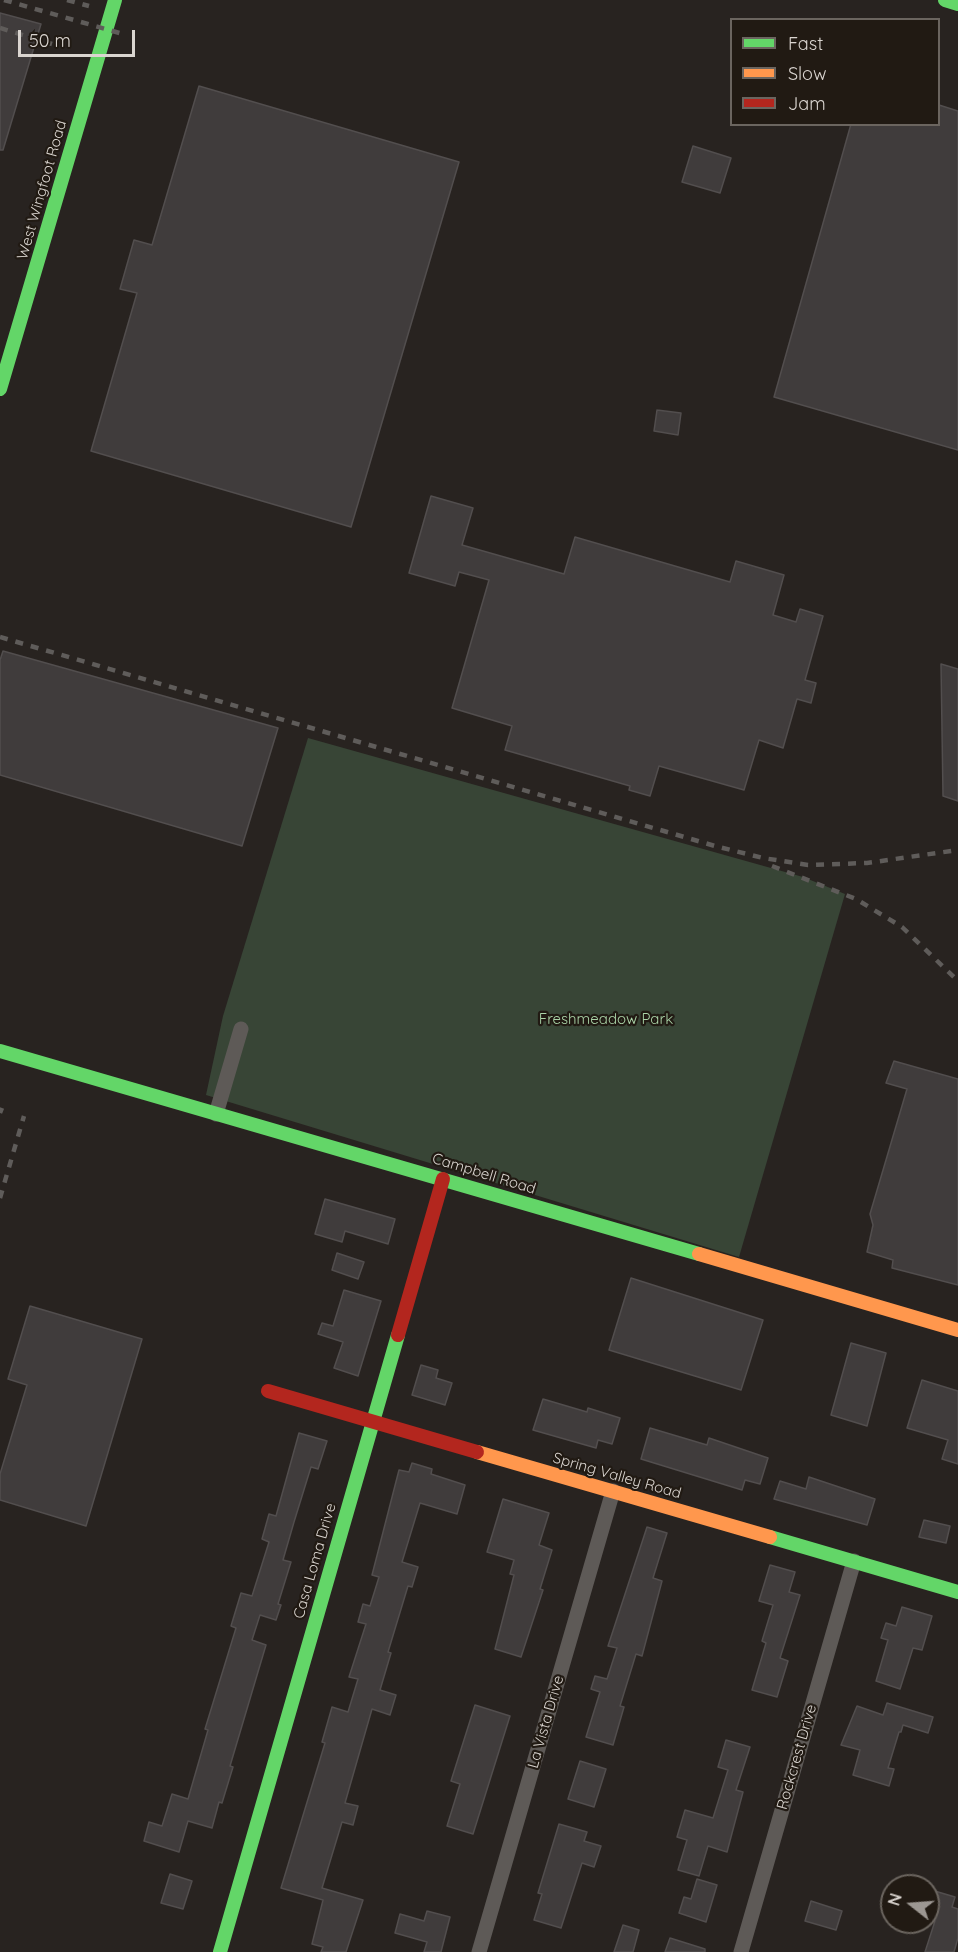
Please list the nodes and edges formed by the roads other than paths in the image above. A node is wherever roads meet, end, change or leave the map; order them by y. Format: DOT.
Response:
graph roads {
  1 [pos="115,0"];
  2 [pos="945,0"];
  3 [pos="958,4"];
  4 [pos="0,389"];
  5 [pos="241,1029"];
  6 [pos="0,1051"];
  7 [pos="216,1114"];
  8 [pos="443,1179"];
  9 [pos="958,1330"];
  10 [pos="268,1391"];
  11 [pos="373,1422"];
  12 [pos="613,1491"];
  13 [pos="854,1562"];
  14 [pos="958,1592"];
  15 [pos="220,1952"];
  16 [pos="479,1952"];
  17 [pos="741,1952"];
  1 -- 4 [label="street, West Wingfoot Road"];
  2 -- 3 [label="street"];
  5 -- 7 [label="street"];
  6 -- 7 [label="street, Campbell Road"];
  7 -- 8 [label="street, Campbell Road"];
  8 -- 9 [label="street, Campbell Road"];
  8 -- 11 [label="street, Casa Loma Drive"];
  10 -- 11 [label="street, Spring Valley Road"];
  11 -- 12 [label="street, Spring Valley Road"];
  11 -- 15 [label="street, Casa Loma Drive"];
  12 -- 13 [label="street, Spring Valley Road"];
  12 -- 16 [label="street, La Vista Drive"];
  13 -- 14 [label="street, Spring Valley Road"];
  13 -- 17 [label="street, Rockcrest Drive"];
}
